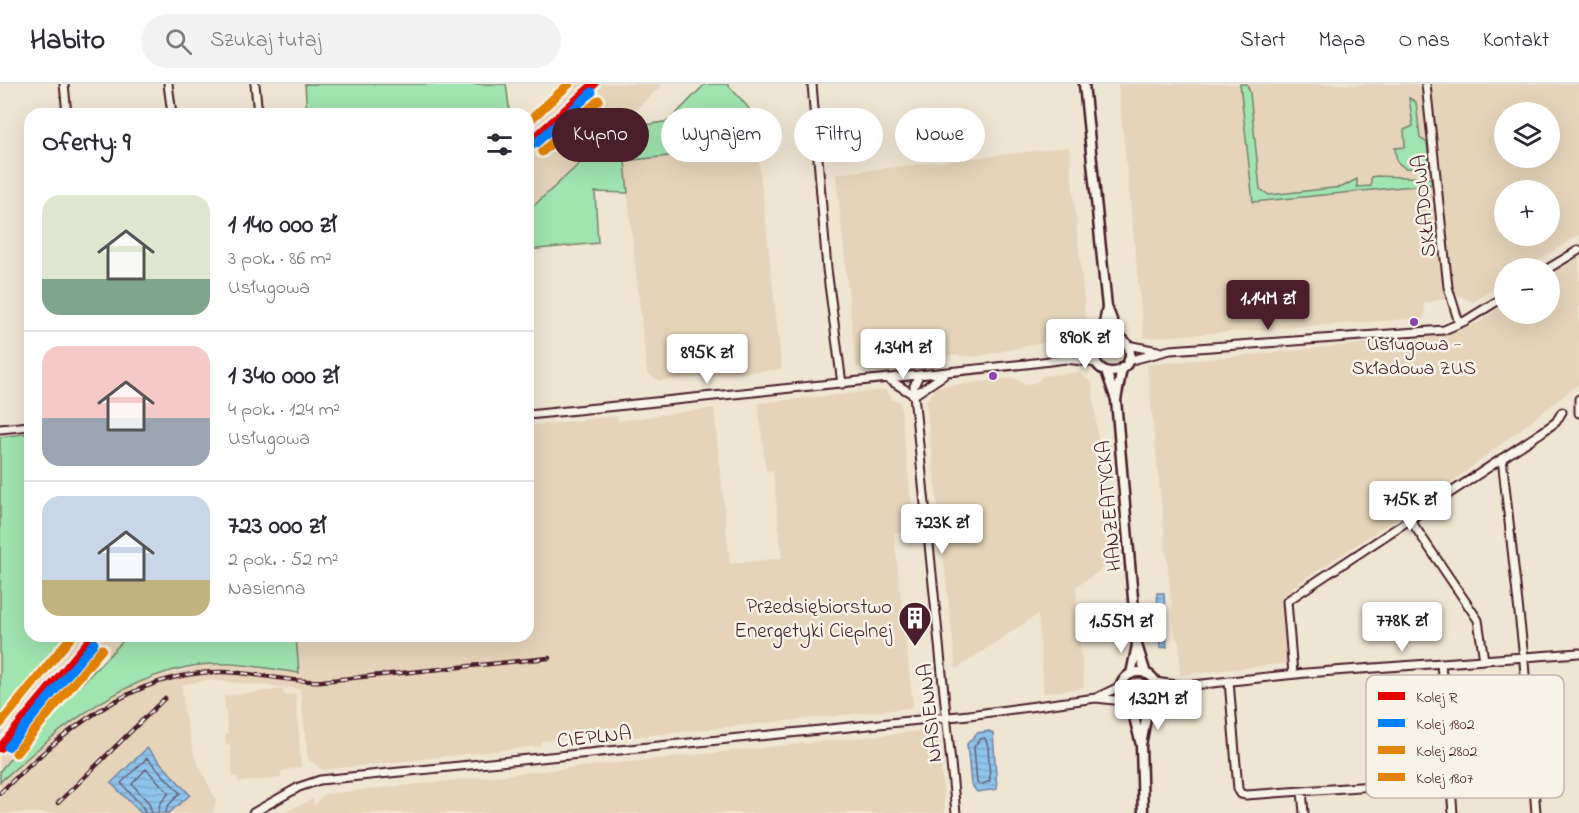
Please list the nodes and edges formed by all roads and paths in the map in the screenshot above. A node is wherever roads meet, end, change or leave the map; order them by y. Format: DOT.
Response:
graph roads {
  1 [pos="64,84"];
  2 [pos="168,84"];
  3 [pos="255,84"];
  4 [pos="812,84"];
  5 [pos="1083,84"];
  6 [pos="1426,84"];
  7 [pos="66,108"];
  8 [pos="171,108"];
  9 [pos="257,108"];
  10 [pos="1579,250"];
  11 [pos="1560,261"];
  12 [pos="1494,303"];
  13 [pos="1107,308"];
  14 [pos="1459,323"];
  15 [pos="1119,338"];
  16 [pos="1098,344"];
  17 [pos="1127,345"];
  18 [pos="1158,351"];
  19 [pos="1066,359"];
  20 [pos="1096,363"];
  21 [pos="1125,365"];
  22 [pos="1106,371"];
  23 [pos="949,373"];
  24 [pos="920,375"];
  25 [pos="888,379"];
  26 [pos="842,384"];
  27 [pos="914,395"];
  28 [pos="1579,399"];
  29 [pos="1116,400"];
  30 [pos="1562,412"];
  31 [pos="1579,413"];
  32 [pos="534,414"];
  33 [pos="24,427"];
  34 [pos="0,429"];
  35 [pos="1502,458"];
  36 [pos="1409,518"];
  37 [pos="1137,645"];
  38 [pos="1579,653"];
  39 [pos="1523,657"];
  40 [pos="1484,660"];
  41 [pos="1441,663"];
  42 [pos="1131,674"];
  43 [pos="1146,674"];
  44 [pos="1293,674"];
  45 [pos="1442,675"];
  46 [pos="1524,675"];
  47 [pos="1229,681"];
  48 [pos="1155,682"];
  49 [pos="1121,686"];
  50 [pos="1184,686"];
  51 [pos="1096,698"];
  52 [pos="1156,698"];
  53 [pos="1123,701"];
  54 [pos="1148,708"];
  55 [pos="1132,709"];
  56 [pos="945,717"];
  57 [pos="1141,745"];
  58 [pos="1366,787"];
  59 [pos="1302,791"];
  60 [pos="1452,798"];
  61 [pos="1535,798"];
  62 [pos="253,813"];
  63 [pos="956,813"];
  64 [pos="1143,813"];
  65 [pos="1304,813"];
  66 [pos="1453,813"];
  67 [pos="1536,813"];
  1 -- 7 [label="street"];
  2 -- 8 [label="street"];
  3 -- 9 [label="street"];
  4 -- 26 [label="street"];
  5 -- 13 [label="street"];
  6 -- 14 [label="street, SKŁADOWA"];
  10 -- 11 [label="street"];
  12 -- 14 [label="street"];
  13 -- 15 [label="street"];
  13 -- 16 [label="street"];
  14 -- 18 [label="street"];
  15 -- 16 [label="street"];
  15 -- 17 [label="street"];
  16 -- 19 [label="street"];
  16 -- 20 [label="street"];
  17 -- 18 [label="street"];
  17 -- 21 [label="street"];
  18 -- 21 [label="street"];
  19 -- 20 [label="street"];
  19 -- 23 [label="street"];
  20 -- 22 [label="street"];
  21 -- 22 [label="street"];
  21 -- 29 [label="street, HANZEATYCKA"];
  22 -- 29 [label="street, HANZEATYCKA"];
  23 -- 24 [label="street"];
  23 -- 27 [label="street"];
  24 -- 25 [label="street"];
  24 -- 27 [label="street"];
  25 -- 26 [label="street"];
  25 -- 27 [label="street"];
  26 -- 32 [label="street"];
  27 -- 56 [label="street, NASIENNA"];
  28 -- 31 [label="street"];
  29 -- 37 [label="street, HANZEATYCKA"];
  30 -- 35 [label="street"];
  33 -- 34 [label="street"];
  35 -- 36 [label="street"];
  35 -- 39 [label="street"];
  36 -- 40 [label="street"];
  36 -- 44 [label="street"];
  37 -- 42 [label="street, HANZEATYCKA"];
  37 -- 43 [label="street, HANZEATYCKA"];
  38 -- 39 [label="street"];
  39 -- 40 [label="street"];
  39 -- 46 [label="street"];
  40 -- 41 [label="street"];
  41 -- 44 [label="street"];
  41 -- 45 [label="street"];
  42 -- 43 [label="street"];
  42 -- 49 [label="street"];
  43 -- 48 [label="street"];
  44 -- 47 [label="street"];
  47 -- 50 [label="street"];
  47 -- 59 [label="street"];
  48 -- 50 [label="street"];
  48 -- 52 [label="street"];
  49 -- 51 [label="street"];
  49 -- 53 [label="street"];
  50 -- 52 [label="street"];
  51 -- 53 [label="street"];
  51 -- 56 [label="street, CIEPLNA"];
  52 -- 54 [label="street"];
  53 -- 55 [label="street"];
  54 -- 55 [label="street"];
  54 -- 57 [label="street"];
  55 -- 57 [label="street"];
  56 -- 62 [label="street, CIEPLNA"];
  56 -- 63 [label="street, NASIENNA"];
  57 -- 64 [label="street"];
  58 -- 59 [label="street"];
  59 -- 65 [label="street"];
  60 -- 66 [label="street"];
  61 -- 67 [label="street"];
}
